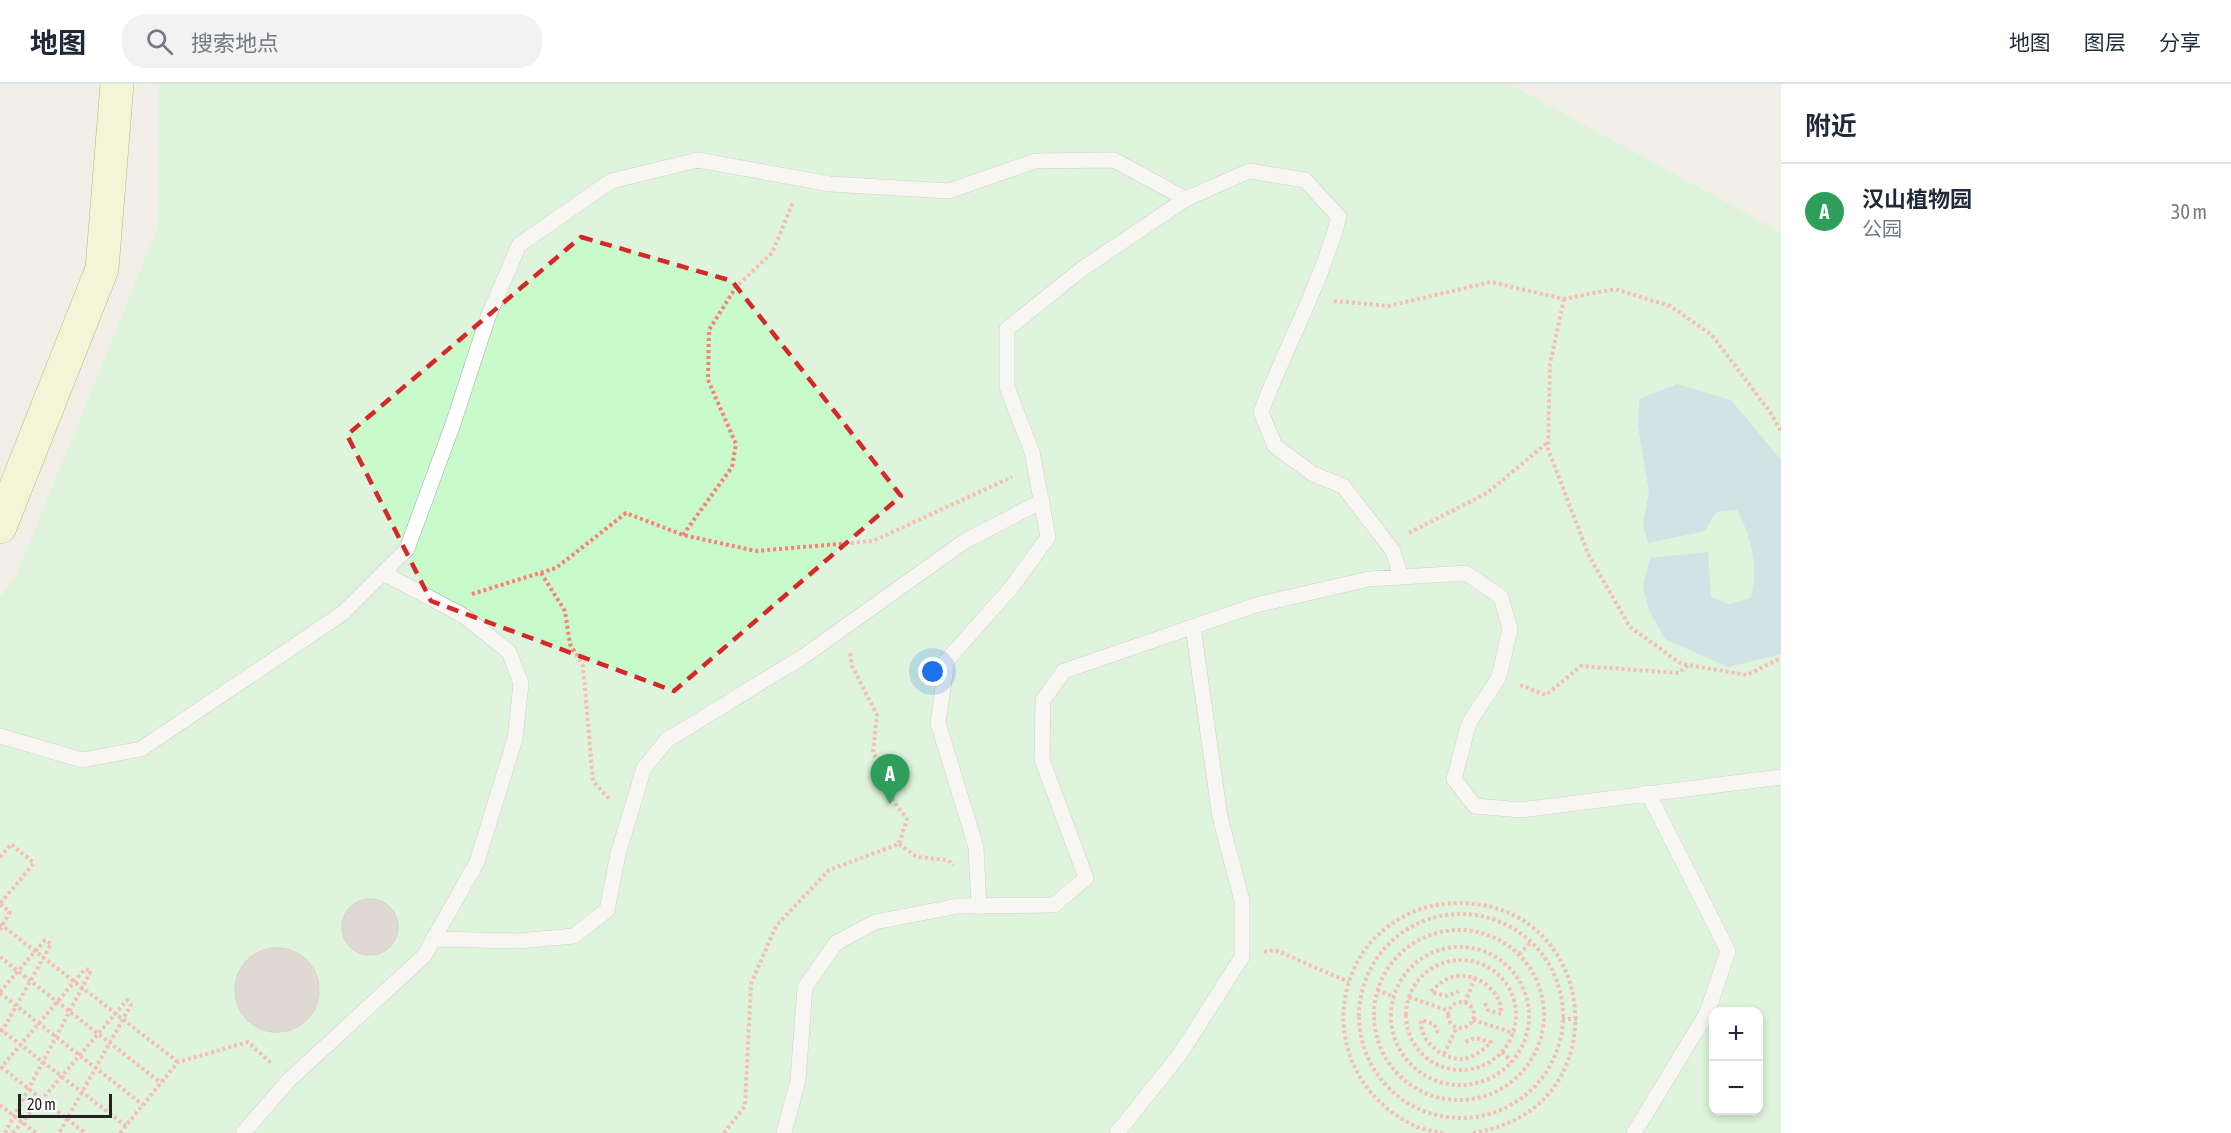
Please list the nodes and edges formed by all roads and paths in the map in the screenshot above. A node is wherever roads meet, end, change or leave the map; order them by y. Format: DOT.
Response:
graph roads {
  1 [pos="117,84"];
  2 [pos="802,179"];
  3 [pos="1186,199"];
  4 [pos="1310,298"];
  5 [pos="1564,299"];
  6 [pos="1781,431"];
  7 [pos="1548,442"];
  8 [pos="1035,466"];
  9 [pos="1042,501"];
  10 [pos="0,527"];
  11 [pos="683,535"];
  12 [pos="1388,544"];
  13 [pos="383,573"];
  14 [pos="541,573"];
  15 [pos="1401,577"];
  16 [pos="440,604"];
  17 [pos="847,626"];
  18 [pos="1193,627"];
  19 [pos="1781,658"];
  20 [pos="1688,664"];
  21 [pos="1499,677"];
  22 [pos="0,736"];
  23 [pos="1781,777"];
  24 [pos="1648,793"];
  25 [pos="627,821"];
  26 [pos="899,844"];
  27 [pos="0,857"];
  28 [pos="977,885"];
  29 [pos="0,904"];
  30 [pos="979,907"];
  31 [pos="0,924"];
  32 [pos="0,930"];
  33 [pos="433,939"];
  34 [pos="1531,942"];
  35 [pos="1518,955"];
  36 [pos="0,957"];
  37 [pos="1242,957"];
  38 [pos="1474,978"];
  39 [pos="1349,982"];
  40 [pos="1377,990"];
  41 [pos="0,992"];
  42 [pos="1459,992"];
  43 [pos="1394,997"];
  44 [pos="1409,998"];
  45 [pos="1484,1001"];
  46 [pos="1465,1003"];
  47 [pos="1449,1011"];
  48 [pos="1562,1019"];
  49 [pos="1577,1019"];
  50 [pos="1473,1020"];
  51 [pos="1457,1027"];
  52 [pos="0,1029"];
  53 [pos="1514,1033"];
  54 [pos="1438,1034"];
  55 [pos="0,1035"];
  56 [pos="1463,1042"];
  57 [pos="1502,1053"];
  58 [pos="1444,1054"];
  59 [pos="178,1062"];
  60 [pos="1512,1062"];
  61 [pos="0,1068"];
  62 [pos="289,1080"];
  63 [pos="161,1083"];
  64 [pos="0,1105"];
  65 [pos="143,1105"];
  66 [pos="126,1126"];
  67 [pos="5,1133"];
  68 [pos="13,1133"];
  69 [pos="36,1133"];
  70 [pos="60,1133"];
  71 [pos="85,1133"];
  72 [pos="120,1133"];
  73 [pos="243,1133"];
  74 [pos="724,1133"];
  75 [pos="784,1133"];
  76 [pos="1117,1133"];
  77 [pos="1443,1133"];
  78 [pos="1472,1133"];
  79 [pos="1634,1133"];
  1 -- 10 [label="street"];
  2 -- 3 [label="lane"];
  2 -- 11 [label="path"];
  2 -- 13 [label="lane"];
  3 -- 4 [label="lane"];
  3 -- 8 [label="lane"];
  4 -- 5 [label="path"];
  4 -- 12 [label="lane"];
  5 -- 6 [label="path"];
  5 -- 7 [label="path"];
  7 -- 12 [label="path"];
  7 -- 20 [label="path"];
  8 -- 9 [label="lane"];
  8 -- 11 [label="path"];
  9 -- 17 [label="lane"];
  9 -- 28 [label="lane"];
  11 -- 14 [label="path"];
  12 -- 15 [label="lane"];
  13 -- 16 [label="lane"];
  13 -- 22 [label="lane"];
  14 -- 16 [label="path"];
  14 -- 25 [label="path"];
  15 -- 18 [label="lane"];
  15 -- 21 [label="lane"];
  16 -- 33 [label="lane"];
  17 -- 25 [label="lane"];
  17 -- 26 [label="path"];
  18 -- 30 [label="lane"];
  18 -- 37 [label="lane"];
  19 -- 20 [label="path"];
  20 -- 21 [label="path"];
  21 -- 24 [label="lane"];
  23 -- 24 [label="lane"];
  24 -- 79 [label="lane"];
  25 -- 33 [label="lane"];
  26 -- 28 [label="path"];
  26 -- 74 [label="path"];
  27 -- 29 [label="path"];
  28 -- 30 [label="lane"];
  29 -- 32 [label="path"];
  30 -- 75 [label="lane"];
  31 -- 59 [label="path"];
  33 -- 62 [label="lane"];
  34 -- 35 [label="path"];
  34 -- 48 [label="path"];
  34 -- 48 [label="path"];
  35 -- 40 [label="path"];
  35 -- 40 [label="path"];
  36 -- 63 [label="path"];
  37 -- 39 [label="path"];
  37 -- 76 [label="lane"];
  38 -- 42 [label="path"];
  38 -- 45 [label="path"];
  38 -- 46 [label="path"];
  39 -- 49 [label="path"];
  39 -- 77 [label="path"];
  40 -- 43 [label="path"];
  41 -- 55 [label="path"];
  41 -- 65 [label="path"];
  43 -- 60 [label="path"];
  43 -- 60 [label="path"];
  44 -- 47 [label="path"];
  44 -- 53 [label="path"];
  44 -- 57 [label="path"];
  46 -- 47 [label="path"];
  46 -- 50 [label="path"];
  47 -- 51 [label="path"];
  48 -- 49 [label="path"];
  49 -- 78 [label="path"];
  50 -- 51 [label="path"];
  50 -- 53 [label="path"];
  51 -- 58 [label="path"];
  52 -- 66 [label="path"];
  53 -- 57 [label="path"];
  54 -- 58 [label="path"];
  56 -- 58 [label="path"];
  57 -- 60 [label="path"];
  59 -- 62 [label="path"];
  59 -- 63 [label="path"];
  61 -- 67 [label="path"];
  61 -- 71 [label="path"];
  62 -- 73 [label="lane"];
  63 -- 65 [label="path"];
  64 -- 69 [label="path"];
  65 -- 66 [label="path"];
  66 -- 72 [label="path"];
  68 -- 70 [label="path"];
}
